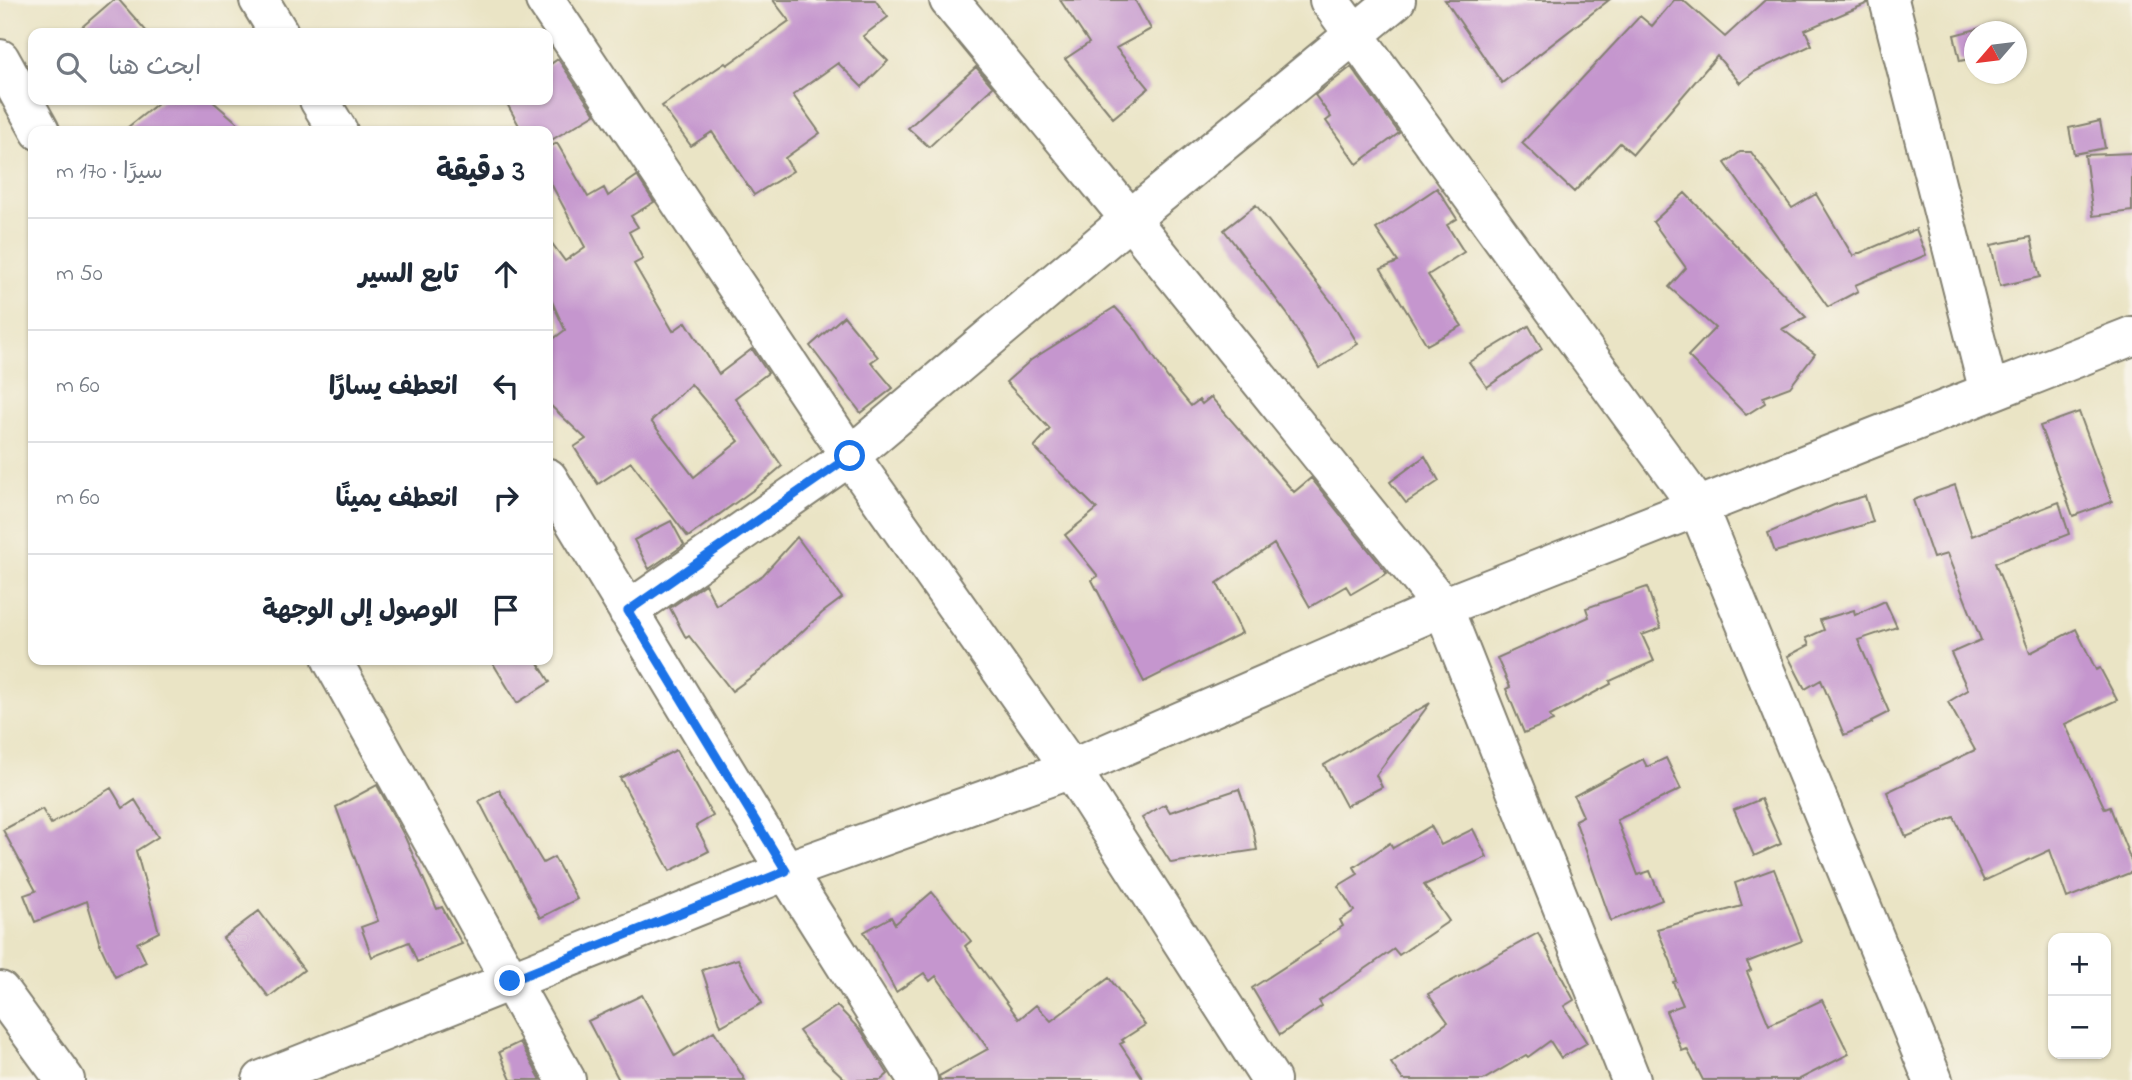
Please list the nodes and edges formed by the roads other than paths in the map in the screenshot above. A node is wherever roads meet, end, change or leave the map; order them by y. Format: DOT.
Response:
graph roads {
  1 [pos="259,0"];
  2 [pos="545,0"];
  3 [pos="949,0"];
  4 [pos="1329,0"];
  5 [pos="1396,0"];
  6 [pos="1889,0"];
  7 [pos="276,28"];
  8 [pos="1354,34"];
  9 [pos="0,58"];
  10 [pos="322,105"];
  11 [pos="37,126"];
  12 [pos="335,126"];
  13 [pos="1130,219"];
  14 [pos="2132,336"];
  15 [pos="1989,392"];
  16 [pos="850,456"];
  17 [pos="553,486"];
  18 [pos="1697,505"];
  19 [pos="1443,607"];
  20 [pos="628,611"];
  21 [pos="335,665"];
  22 [pos="1071,769"];
  23 [pos="786,871"];
  24 [pos="510,981"];
  25 [pos="0,991"];
  26 [pos="65,1080"];
  27 [pos="262,1080"];
  28 [pos="566,1080"];
  29 [pos="918,1080"];
  30 [pos="1271,1080"];
  31 [pos="1632,1080"];
  32 [pos="1933,1080"];
  1 -- 7 [label="street"];
  2 -- 16 [label="street"];
  3 -- 13 [label="street"];
  4 -- 8 [label="street"];
  5 -- 8 [label="street"];
  6 -- 15 [label="street"];
  8 -- 13 [label="street"];
  8 -- 18 [label="street"];
  9 -- 11 [label="street"];
  10 -- 12 [label="street"];
  13 -- 16 [label="street"];
  13 -- 19 [label="street"];
  14 -- 15 [label="street"];
  15 -- 18 [label="street"];
  16 -- 20 [label="street"];
  16 -- 22 [label="street"];
  17 -- 20 [label="street"];
  18 -- 19 [label="street"];
  18 -- 32 [label="street"];
  19 -- 22 [label="street"];
  19 -- 31 [label="street"];
  20 -- 23 [label="street"];
  21 -- 24 [label="street"];
  22 -- 23 [label="street"];
  22 -- 30 [label="street"];
  23 -- 24 [label="street"];
  23 -- 29 [label="street"];
  24 -- 27 [label="street"];
  24 -- 28 [label="street"];
  25 -- 26 [label="street"];
}
